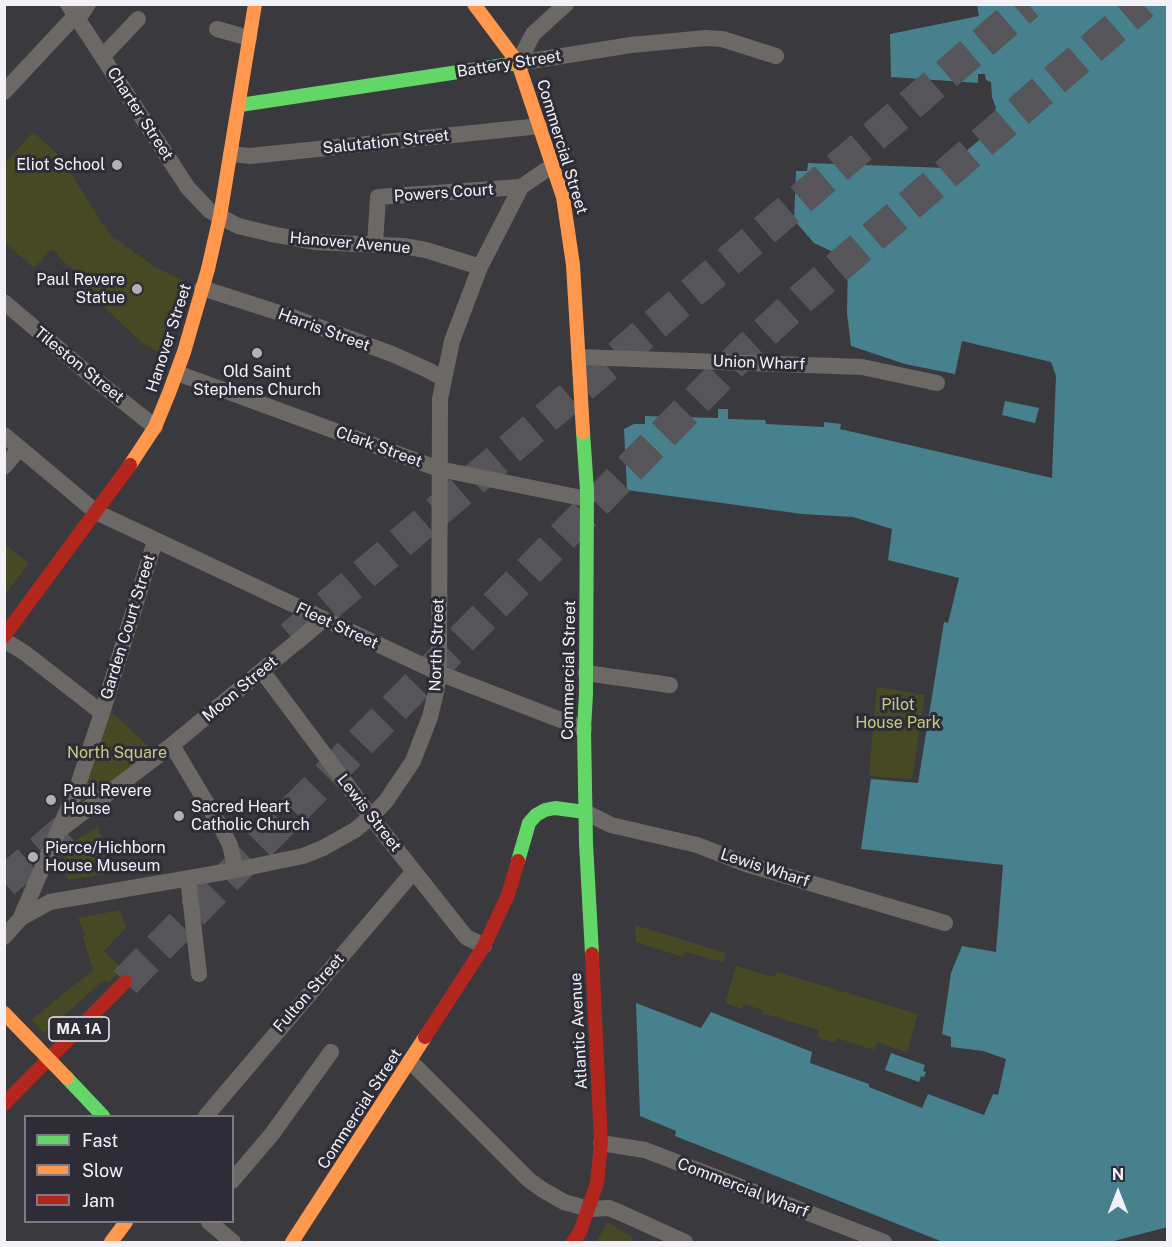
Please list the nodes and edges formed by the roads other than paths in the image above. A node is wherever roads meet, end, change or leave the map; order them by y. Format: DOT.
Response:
graph roads {
  1 [pos="255,4"];
  2 [pos="474,4"];
  3 [pos="566,4"];
  4 [pos="78,10"];
  5 [pos="138,19"];
  6 [pos="217,29"];
  7 [pos="249,38"];
  8 [pos="103,56"];
  9 [pos="776,56"];
  10 [pos="518,63"];
  11 [pos="4,92"];
  12 [pos="240,105"];
  13 [pos="540,126"];
  14 [pos="231,154"];
  15 [pos="553,165"];
  16 [pos="521,187"];
  17 [pos="220,216"];
  18 [pos="375,244"];
  19 [pos="480,267"];
  20 [pos="202,288"];
  21 [pos="4,302"];
  22 [pos="579,357"];
  23 [pos="177,373"];
  24 [pos="444,379"];
  25 [pos="938,383"];
  26 [pos="154,427"];
  27 [pos="4,435"];
  28 [pos="20,449"];
  29 [pos="4,467"];
  30 [pos="439,469"];
  31 [pos="587,499"];
  32 [pos="96,512"];
  33 [pos="154,541"];
  34 [pos="323,620"];
  35 [pos="4,638"];
  36 [pos="262,671"];
  37 [pos="439,673"];
  38 [pos="586,673"];
  39 [pos="670,685"];
  40 [pos="102,713"];
  41 [pos="584,729"];
  42 [pos="172,745"];
  43 [pos="585,812"];
  44 [pos="371,817"];
  45 [pos="60,830"];
  46 [pos="236,870"];
  47 [pos="414,871"];
  48 [pos="188,878"];
  49 [pos="21,918"];
  50 [pos="945,923"];
  51 [pos="4,938"];
  52 [pos="484,946"];
  53 [pos="199,974"];
  54 [pos="125,982"];
  55 [pos="4,1013"];
  56 [pos="331,1052"];
  57 [pos="410,1061"];
  58 [pos="4,1104"];
  59 [pos="102,1115"];
  60 [pos="207,1115"];
  61 [pos="601,1143"];
  62 [pos="234,1179"];
  63 [pos="590,1209"];
  64 [pos="125,1223"];
  65 [pos="211,1223"];
  66 [pos="111,1242"];
  67 [pos="233,1242"];
  68 [pos="292,1242"];
  69 [pos="573,1242"];
  70 [pos="685,1242"];
  71 [pos="884,1242"];
  1 -- 7 [label="main road, Hanover Street"];
  2 -- 10 [label="main road, Commercial Street"];
  3 -- 10 [label="street"];
  4 -- 8 [label="street, Charter Street"];
  4 -- 11 [label="street"];
  5 -- 8 [label="street"];
  6 -- 7 [label="street"];
  7 -- 12 [label="main road, Hanover Street"];
  8 -- 17 [label="street, Charter Street"];
  9 -- 10 [label="street, Battery Street"];
  10 -- 12 [label="main road, Battery Street"];
  10 -- 13 [label="main road, Commercial Street"];
  12 -- 14 [label="main road, Hanover Street"];
  13 -- 14 [label="street, Salutation Street"];
  13 -- 15 [label="main road, Commercial Street"];
  14 -- 17 [label="main road, Hanover Street"];
  15 -- 16 [label="street, North Street"];
  15 -- 22 [label="main road, Commercial Street"];
  16 -- 18 [label="street, Powers Court"];
  16 -- 19 [label="street, North Street"];
  17 -- 18 [label="street, Hanover Avenue"];
  17 -- 20 [label="main road, Hanover Street"];
  18 -- 19 [label="street, Hanover Avenue"];
  19 -- 24 [label="street, North Street"];
  20 -- 23 [label="main road, Hanover Street"];
  20 -- 24 [label="street, Harris Street"];
  21 -- 26 [label="street, Tileston Street"];
  22 -- 25 [label="street, Union Wharf"];
  22 -- 31 [label="main road, Commercial Street"];
  23 -- 26 [label="main road, Hanover Street"];
  23 -- 30 [label="street, Clark Street"];
  24 -- 30 [label="street, North Street"];
  26 -- 32 [label="main road, Hanover Street"];
  27 -- 28 [label="street, Fleet Street"];
  28 -- 29 [label="street"];
  28 -- 32 [label="street, Fleet Street"];
  30 -- 31 [label="street, Clark Street"];
  30 -- 37 [label="street, North Street"];
  31 -- 38 [label="main road, Commercial Street"];
  32 -- 33 [label="street, Fleet Street"];
  32 -- 35 [label="main road, Hanover Street"];
  33 -- 34 [label="street, Fleet Street"];
  33 -- 40 [label="street, Garden Court Street"];
  34 -- 36 [label="street, Moon Street"];
  34 -- 37 [label="street, Fleet Street"];
  35 -- 40 [label="street"];
  36 -- 42 [label="street, Moon Street"];
  36 -- 44 [label="street, Lewis Street"];
  37 -- 41 [label="street, Fleet Street"];
  37 -- 44 [label="street, North Street"];
  38 -- 39 [label="street"];
  38 -- 41 [label="main road, Commercial Street"];
  40 -- 45 [label="street"];
  41 -- 43 [label="main road, Commercial Street"];
  42 -- 45 [label="street, Moon Street"];
  42 -- 46 [label="street"];
  43 -- 50 [label="street, Lewis Wharf"];
  43 -- 52 [label="main road, Commercial Street"];
  43 -- 61 [label="main road, Atlantic Avenue"];
  44 -- 46 [label="street, North Street"];
  44 -- 47 [label="street, Lewis Street"];
  45 -- 49 [label="street"];
  46 -- 48 [label="street, North Street"];
  47 -- 52 [label="street, Lewis Street"];
  47 -- 60 [label="street, Fulton Street"];
  48 -- 49 [label="street, North Street"];
  48 -- 53 [label="street"];
  49 -- 51 [label="street, North Street"];
  52 -- 57 [label="main road, Commercial Street"];
  54 -- 58 [label="main road, MA 1A"];
  55 -- 59 [label="main road, bridge"];
  56 -- 62 [label="street"];
  57 -- 63 [label="street"];
  57 -- 68 [label="main road, Commercial Street"];
  61 -- 63 [label="main road, Atlantic Avenue"];
  61 -- 71 [label="street, Commercial Wharf"];
  63 -- 69 [label="main road, Atlantic Avenue"];
  63 -- 70 [label="street"];
  64 -- 66 [label="main road"];
  65 -- 67 [label="street"];
}
